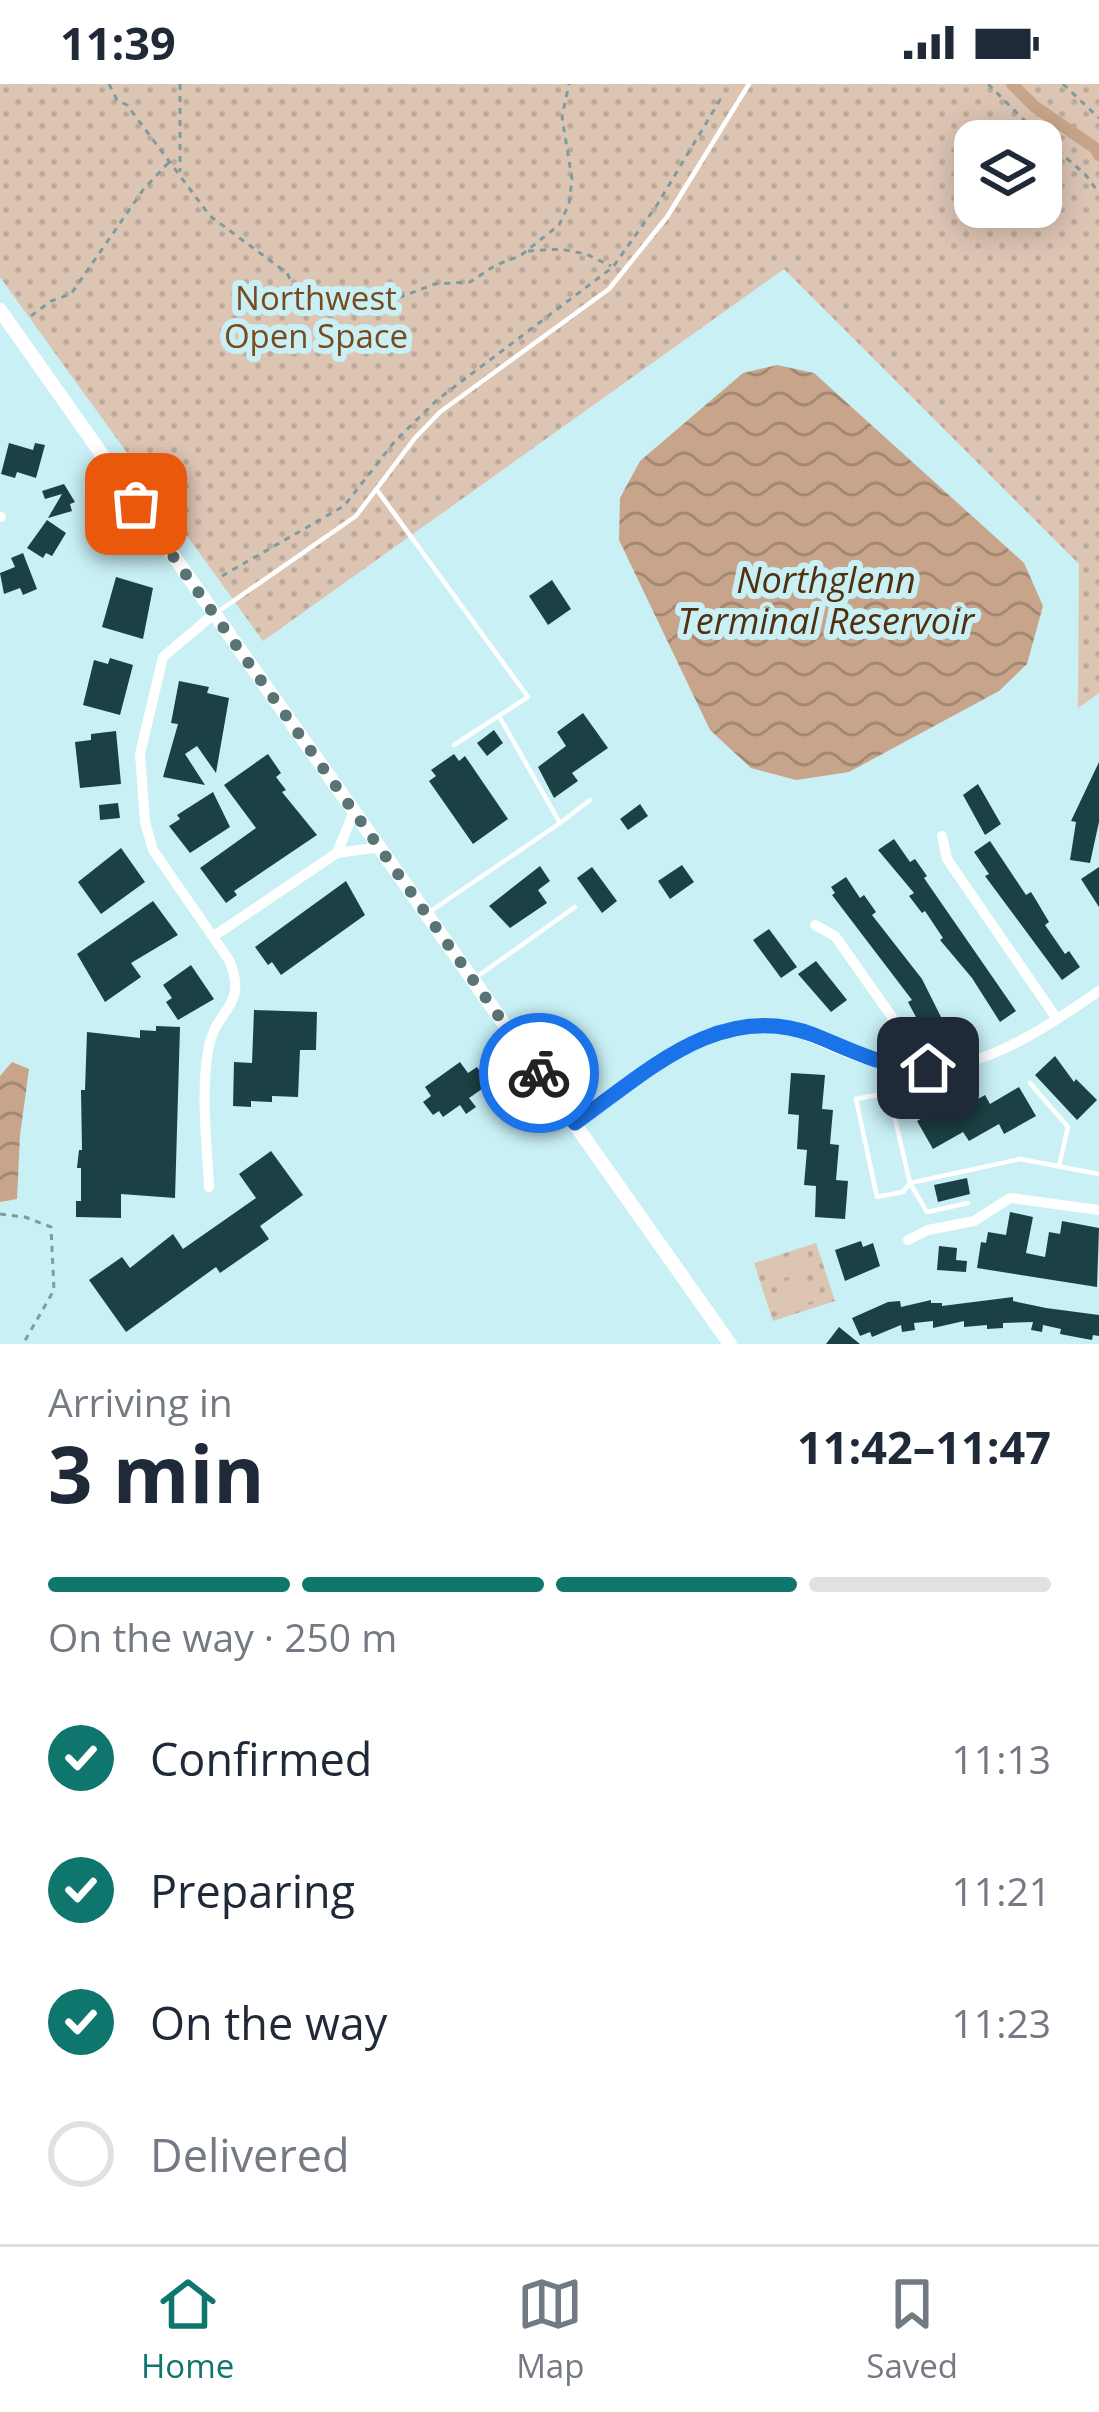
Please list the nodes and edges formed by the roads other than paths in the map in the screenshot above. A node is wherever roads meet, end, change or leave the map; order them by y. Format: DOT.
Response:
graph roads {
  1 [pos="749,84"];
  2 [pos="0,310"];
  3 [pos="6,329"];
  4 [pos="377,490"];
  5 [pos="214,614"];
  6 [pos="499,716"];
  7 [pos="454,745"];
  8 [pos="590,800"];
  9 [pos="354,811"];
  10 [pos="560,823"];
  11 [pos="942,836"];
  12 [pos="380,847"];
  13 [pos="337,854"];
  14 [pos="575,908"];
  15 [pos="427,914"];
  16 [pos="815,925"];
  17 [pos="214,937"];
  18 [pos="473,979"];
  19 [pos="1099,991"];
  20 [pos="1058,1019"];
  21 [pos="887,1065"];
  22 [pos="1030,1083"];
  23 [pos="892,1091"];
  24 [pos="575,1123"];
  25 [pos="1059,1166"];
  26 [pos="1099,1174"];
  27 [pos="910,1183"];
  28 [pos="208,1187"];
  29 [pos="968,1203"];
  30 [pos="1099,1210"];
  31 [pos="908,1240"];
  32 [pos="730,1344"];
  1 -- 4 [label="lane"];
  2 -- 3 [label="main road"];
  3 -- 5 [label="main road"];
  4 -- 5 [label="lane"];
  4 -- 6 [label="lane"];
  5 -- 9 [label="main road"];
  5 -- 17 [label="street"];
  6 -- 7 [label="lane"];
  6 -- 10 [label="lane"];
  8 -- 10 [label="lane"];
  9 -- 12 [label="main road"];
  9 -- 13 [label="street"];
  10 -- 15 [label="lane"];
  11 -- 20 [label="street"];
  12 -- 13 [label="street"];
  12 -- 15 [label="main road"];
  13 -- 17 [label="street"];
  14 -- 18 [label="lane"];
  15 -- 18 [label="main road"];
  16 -- 21 [label="street"];
  17 -- 28 [label="street"];
  18 -- 24 [label="main road"];
  19 -- 20 [label="street"];
  20 -- 21 [label="street"];
  21 -- 23 [label="lane"];
  21 -- 24 [label="street"];
  22 -- 25 [label="lane"];
  23 -- 27 [label="lane"];
  23 -- 27 [label="lane"];
  24 -- 32 [label="main road"];
  25 -- 26 [label="lane"];
  25 -- 27 [label="lane"];
  27 -- 29 [label="lane"];
  30 -- 31 [label="street"];
}
